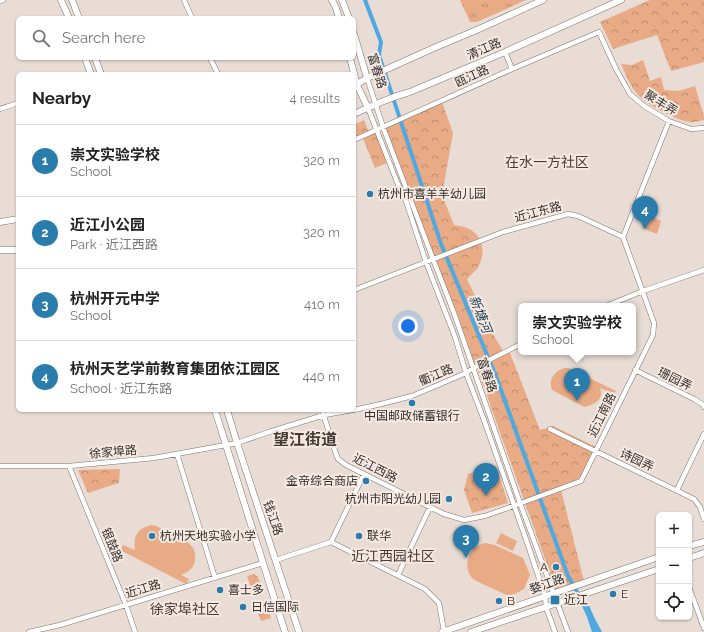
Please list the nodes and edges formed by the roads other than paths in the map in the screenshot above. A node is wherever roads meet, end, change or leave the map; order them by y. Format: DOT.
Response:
graph roads {
  1 [pos="61,0"];
  2 [pos="72,0"];
  3 [pos="184,0"];
  4 [pos="332,0"];
  5 [pos="342,0"];
  6 [pos="544,0"];
  7 [pos="620,0"];
  8 [pos="68,16"];
  9 [pos="78,16"];
  10 [pos="191,16"];
  11 [pos="338,16"];
  12 [pos="348,16"];
  13 [pos="599,32"];
  14 [pos="356,41"];
  15 [pos="505,52"];
  16 [pos="86,60"];
  17 [pos="96,60"];
  18 [pos="211,60"];
  19 [pos="350,60"];
  20 [pos="512,69"];
  21 [pos="90,72"];
  22 [pos="101,72"];
  23 [pos="217,72"];
  24 [pos="353,72"];
  25 [pos="367,78"];
  26 [pos="356,85"];
  27 [pos="16,104"];
  28 [pos="376,105"];
  29 [pos="368,108"];
  30 [pos="0,109"];
  31 [pos="356,113"];
  32 [pos="668,121"];
  33 [pos="383,127"];
  34 [pos="704,128"];
  35 [pos="377,130"];
  36 [pos="356,139"];
  37 [pos="16,219"];
  38 [pos="0,222"];
  39 [pos="623,237"];
  40 [pos="0,250"];
  41 [pos="16,250"];
  42 [pos="433,259"];
  43 [pos="426,262"];
  44 [pos="704,270"];
  45 [pos="356,289"];
  46 [pos="643,291"];
  47 [pos="613,303"];
  48 [pos="518,346"];
  49 [pos="473,368"];
  50 [pos="635,370"];
  51 [pos="466,373"];
  52 [pos="704,407"];
  53 [pos="356,409"];
  54 [pos="216,412"];
  55 [pos="228,412"];
  56 [pos="333,412"];
  57 [pos="323,413"];
  58 [pos="550,429"];
  59 [pos="704,434"];
  60 [pos="237,443"];
  61 [pos="226,445"];
  62 [pos="595,451"];
  63 [pos="177,454"];
  64 [pos="0,466"];
  65 [pos="69,466"];
  66 [pos="364,474"];
  67 [pos="677,490"];
  68 [pos="520,502"];
  69 [pos="514,505"];
  70 [pos="430,507"];
  71 [pos="704,519"];
  72 [pos="331,542"];
  73 [pos="704,542"];
  74 [pos="692,545"];
  75 [pos="704,553"];
  76 [pos="692,557"];
  77 [pos="656,558"];
  78 [pos="276,560"];
  79 [pos="263,564"];
  80 [pos="656,570"];
  81 [pos="398,575"];
  82 [pos="215,578"];
  83 [pos="553,593"];
  84 [pos="692,595"];
  85 [pos="545,596"];
  86 [pos="558,604"];
  87 [pos="126,605"];
  88 [pos="546,607"];
  89 [pos="704,628"];
  90 [pos="29,632"];
  91 [pos="135,632"];
  92 [pos="285,632"];
  93 [pos="299,632"];
  94 [pos="443,632"];
  95 [pos="471,632"];
  96 [pos="555,632"];
  97 [pos="568,632"];
  1 -- 8 [label="main road"];
  2 -- 9 [label="main road"];
  3 -- 10 [label="street"];
  4 -- 11 [label="main road"];
  5 -- 12 [label="main road"];
  6 -- 25 [label="main road, 清江路"];
  7 -- 15 [label="main road, 清江路"];
  13 -- 20 [label="street, 瓯江路"];
  13 -- 32 [label="street, 聚丰弄"];
  14 -- 25 [label="main road, 富春路"];
  15 -- 20 [label="street"];
  15 -- 28 [label="main road, 清江路"];
  16 -- 21 [label="main road"];
  17 -- 22 [label="main road"];
  18 -- 23 [label="street"];
  19 -- 24 [label="main road, 富春路"];
  20 -- 33 [label="street, 瓯江路"];
  25 -- 26 [label="main road, 清江路"];
  25 -- 28 [label="street, 富春路"];
  26 -- 29 [label="main road, 富春路"];
  27 -- 30 [label="street"];
  28 -- 29 [label="main road, 清江路"];
  28 -- 33 [label="street, 富春路"];
  29 -- 31 [label="main road, 清江路"];
  29 -- 35 [label="street, 富春路"];
  32 -- 34 [label="street, 聚丰弄"];
  32 -- 39 [label="street"];
  33 -- 35 [label="street, 瓯江路"];
  33 -- 42 [label="street, 富春路"];
  35 -- 36 [label="street, 瓯江路"];
  35 -- 43 [label="street, 富春路"];
  37 -- 38 [label="main road"];
  39 -- 42 [label="street, 近江东路"];
  39 -- 46 [label="street"];
  40 -- 41 [label="main road"];
  42 -- 43 [label="street, 近江东路"];
  42 -- 49 [label="street, 富春路"];
  43 -- 45 [label="street, 近江东路"];
  43 -- 51 [label="street, 富春路"];
  44 -- 46 [label="street"];
  46 -- 47 [label="street"];
  46 -- 50 [label="street, 近江南路"];
  48 -- 49 [label="street, 衢江路"];
  49 -- 51 [label="street, 衢江路"];
  49 -- 68 [label="street, 富春路"];
  50 -- 52 [label="street, 珊园弄"];
  50 -- 62 [label="street, 近江南路"];
  51 -- 53 [label="street, 衢江路"];
  51 -- 69 [label="street, 富春路"];
  54 -- 61 [label="main road, 钱江路"];
  55 -- 60 [label="main road, 钱江路"];
  56 -- 57 [label="street, 衢江路"];
  57 -- 60 [label="street, 衢江路"];
  57 -- 66 [label="street, 近江西路"];
  58 -- 62 [label="street, 诗园弄"];
  59 -- 67 [label="street"];
  60 -- 61 [label="street, 衢江路"];
  60 -- 78 [label="main road, 钱江路"];
  61 -- 63 [label="street, 徐家埠路"];
  61 -- 79 [label="main road, 钱江路"];
  62 -- 67 [label="street, 诗园弄"];
  62 -- 68 [label="street, 近江南路"];
  63 -- 65 [label="street, 徐家埠路"];
  63 -- 82 [label="street"];
  64 -- 65 [label="street, 徐家埠路"];
  65 -- 87 [label="street, 银鼓路"];
  66 -- 70 [label="street, 近江西路"];
  66 -- 72 [label="street"];
  67 -- 71 [label="street, 诗园弄"];
  68 -- 69 [label="street, 近江南路"];
  68 -- 83 [label="street, 富春路"];
  69 -- 70 [label="street, 近江西路"];
  69 -- 85 [label="street, 富春路"];
  70 -- 81 [label="street"];
  72 -- 78 [label="street"];
  72 -- 81 [label="street"];
  73 -- 74 [label="main road"];
  75 -- 76 [label="main road"];
  77 -- 83 [label="main road, 婺江路"];
  78 -- 93 [label="main road, 钱江路"];
  79 -- 82 [label="street, 近江路"];
  79 -- 92 [label="main road, 钱江路"];
  80 -- 86 [label="main road, 婺江路"];
  81 -- 94 [label="street"];
  82 -- 87 [label="street, 近江路"];
  83 -- 85 [label="main road, 婺江路"];
  83 -- 86 [label="street, 富春路"];
  84 -- 89 [label="street"];
  85 -- 88 [label="street, 富春路"];
  85 -- 94 [label="main road, 婺江路"];
  86 -- 88 [label="main road, 婺江路"];
  86 -- 97 [label="street, 富春路"];
  87 -- 90 [label="street, 近江路"];
  87 -- 91 [label="street, 银鼓路"];
  88 -- 95 [label="main road, 婺江路"];
  88 -- 96 [label="street, 富春路"];
}
